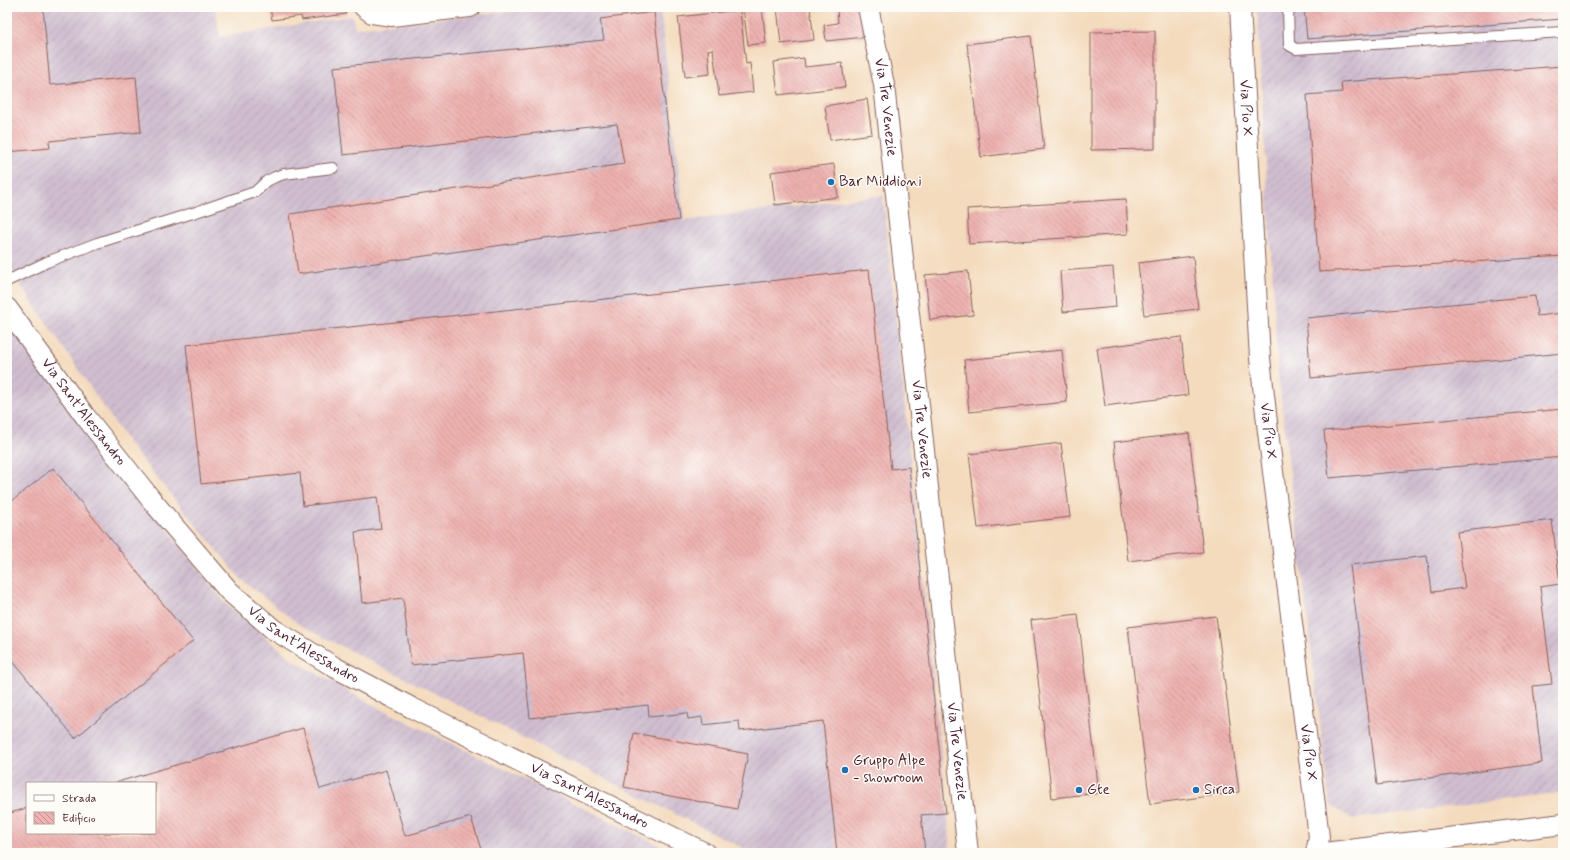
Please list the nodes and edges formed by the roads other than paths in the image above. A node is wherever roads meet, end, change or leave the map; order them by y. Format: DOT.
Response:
graph roads {
  1 [pos="364,7"];
  2 [pos="470,7"];
  3 [pos="868,7"];
  4 [pos="1240,7"];
  5 [pos="1288,7"];
  6 [pos="1563,32"];
  7 [pos="333,168"];
  8 [pos="7,281"];
  9 [pos="7,308"];
  10 [pos="1563,824"];
  11 [pos="705,853"];
  12 [pos="968,853"];
  13 [pos="1316,853"];
  14 [pos="1324,853"];
  1 -- 2 [label="street"];
  3 -- 12 [label="street, Via Tre Venezie"];
  4 -- 13 [label="street, Via Pio X"];
  5 -- 6 [label="lane"];
  7 -- 8 [label="lane"];
  9 -- 11 [label="street, Via Sant'Alessandro"];
  10 -- 14 [label="street"];
}
